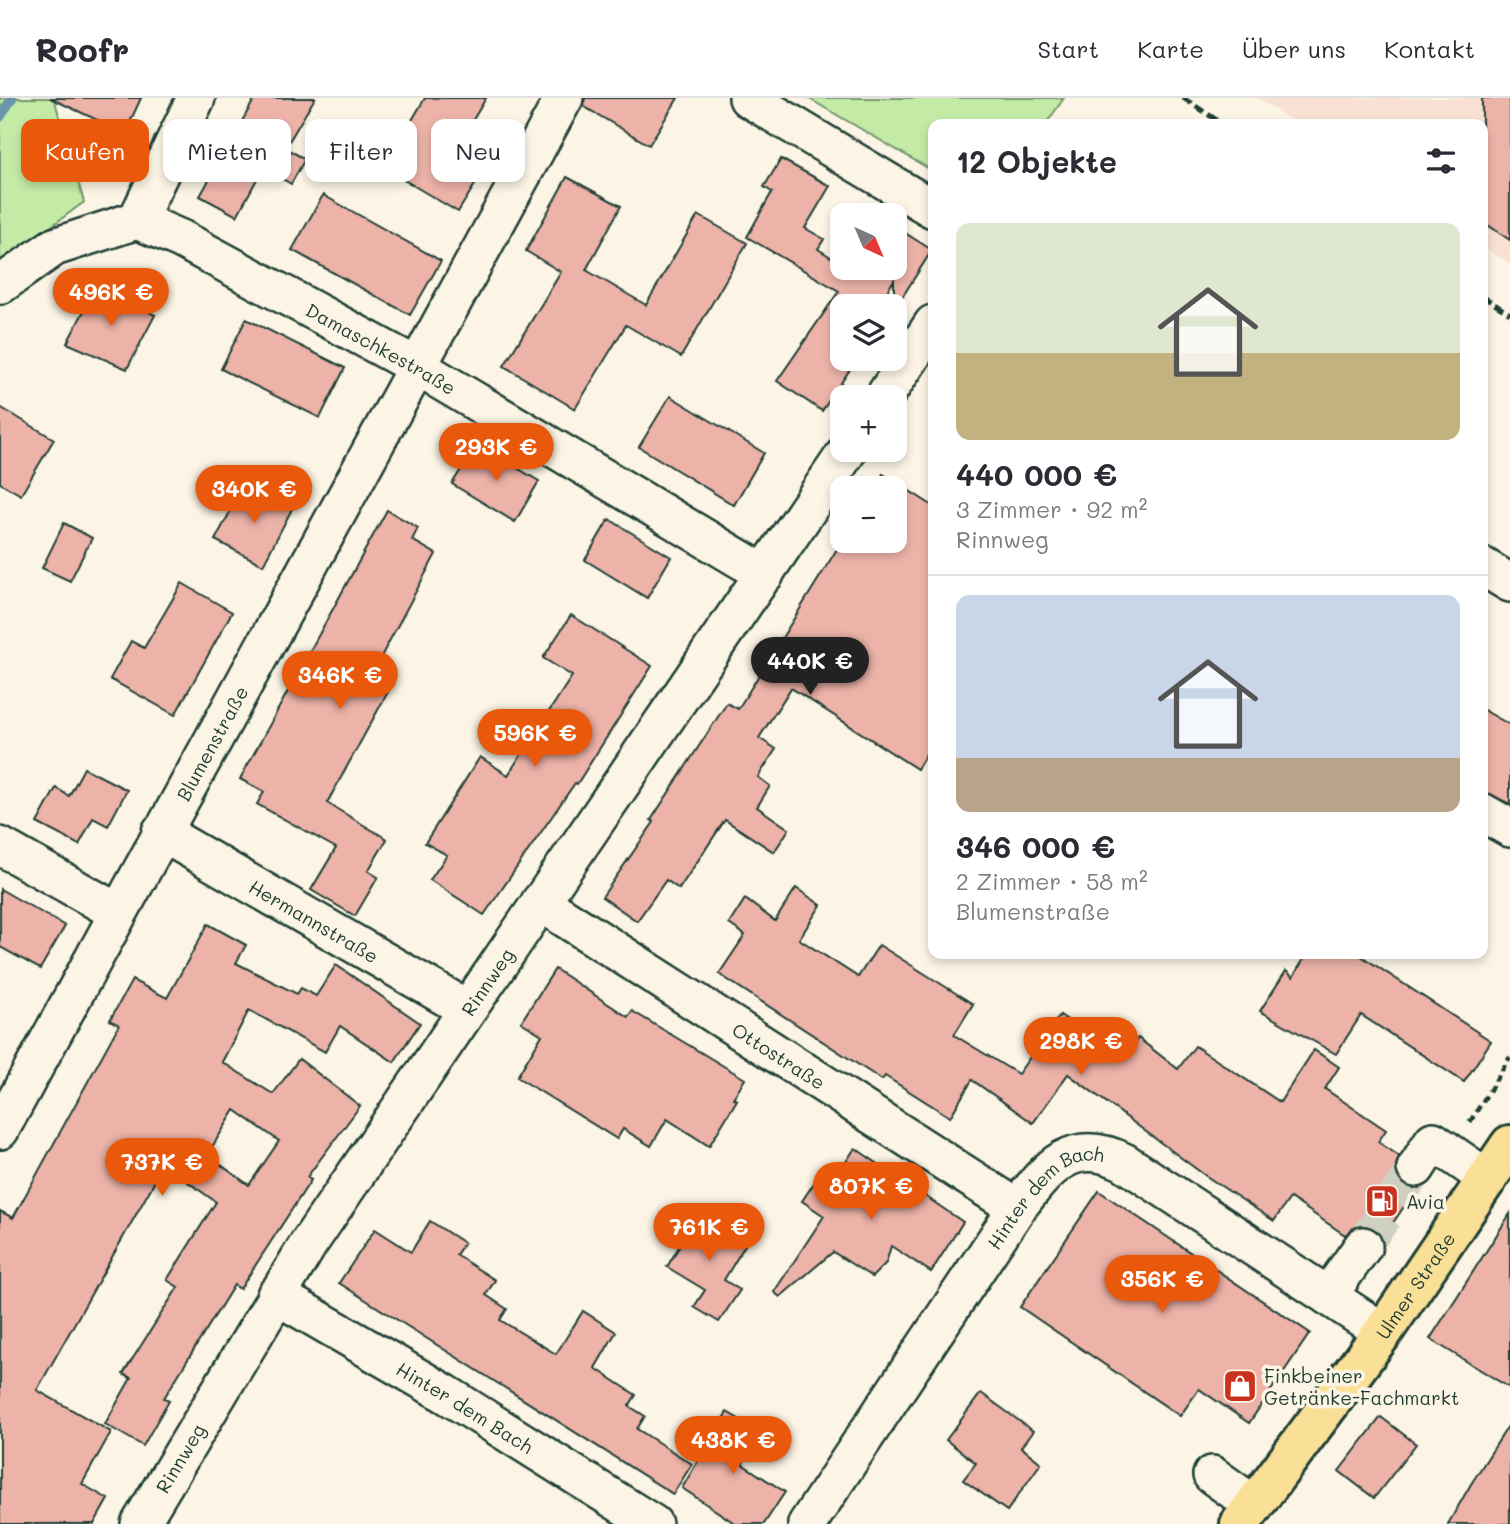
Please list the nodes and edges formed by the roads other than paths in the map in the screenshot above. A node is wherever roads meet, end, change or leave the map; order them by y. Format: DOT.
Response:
graph roads {
  1 [pos="197,98"];
  2 [pos="564,98"];
  3 [pos="748,98"];
  4 [pos="928,206"];
  5 [pos="137,220"];
  6 [pos="0,285"];
  7 [pos="928,331"];
  8 [pos="416,366"];
  9 [pos="892,385"];
  10 [pos="840,462"];
  11 [pos="1488,570"];
  12 [pos="765,574"];
  13 [pos="1510,583"];
  14 [pos="1488,815"];
  15 [pos="1510,828"];
  16 [pos="161,832"];
  17 [pos="0,846"];
  18 [pos="540,902"];
  19 [pos="117,912"];
  20 [pos="467,1009"];
  21 [pos="0,1130"];
  22 [pos="1510,1145"];
  23 [pos="1416,1168"];
  24 [pos="1488,1178"];
  25 [pos="1017,1208"];
  26 [pos="1363,1246"];
  27 [pos="276,1295"];
  28 [pos="1328,1296"];
  29 [pos="1383,1332"];
  30 [pos="1212,1475"];
  31 [pos="1247,1514"];
  32 [pos="140,1524"];
  33 [pos="653,1524"];
  34 [pos="807,1524"];
  1 -- 5 [label="street"];
  2 -- 8 [label="street, Blumenstraße"];
  3 -- 4 [label="street"];
  5 -- 6 [label="street"];
  5 -- 8 [label="street, Damaschkestraße"];
  7 -- 9 [label="street"];
  8 -- 12 [label="street, Damaschkestraße"];
  8 -- 16 [label="street, Blumenstraße"];
  10 -- 12 [label="street, Rinnweg"];
  11 -- 13 [label="street"];
  12 -- 18 [label="street, Rinnweg"];
  14 -- 15 [label="street"];
  16 -- 19 [label="street, Blumenstraße"];
  16 -- 20 [label="street, Hermannstraße"];
  17 -- 19 [label="street"];
  18 -- 20 [label="street, Rinnweg"];
  18 -- 25 [label="street, Ottostraße"];
  19 -- 21 [label="street, Blumenstraße"];
  20 -- 27 [label="street, Rinnweg"];
  22 -- 24 [label="main road, Ulmer Straße"];
  23 -- 24 [label="street"];
  24 -- 29 [label="main road, Ulmer Straße"];
  25 -- 28 [label="street, Hinter dem Bach"];
  25 -- 34 [label="street, Hinter dem Bach"];
  26 -- 28 [label="street"];
  27 -- 32 [label="street, Rinnweg"];
  27 -- 33 [label="street, Hinter dem Bach"];
  28 -- 29 [label="street, Hinter dem Bach"];
  29 -- 31 [label="main road, Ulmer Straße"];
  30 -- 31 [label="street"];
}
